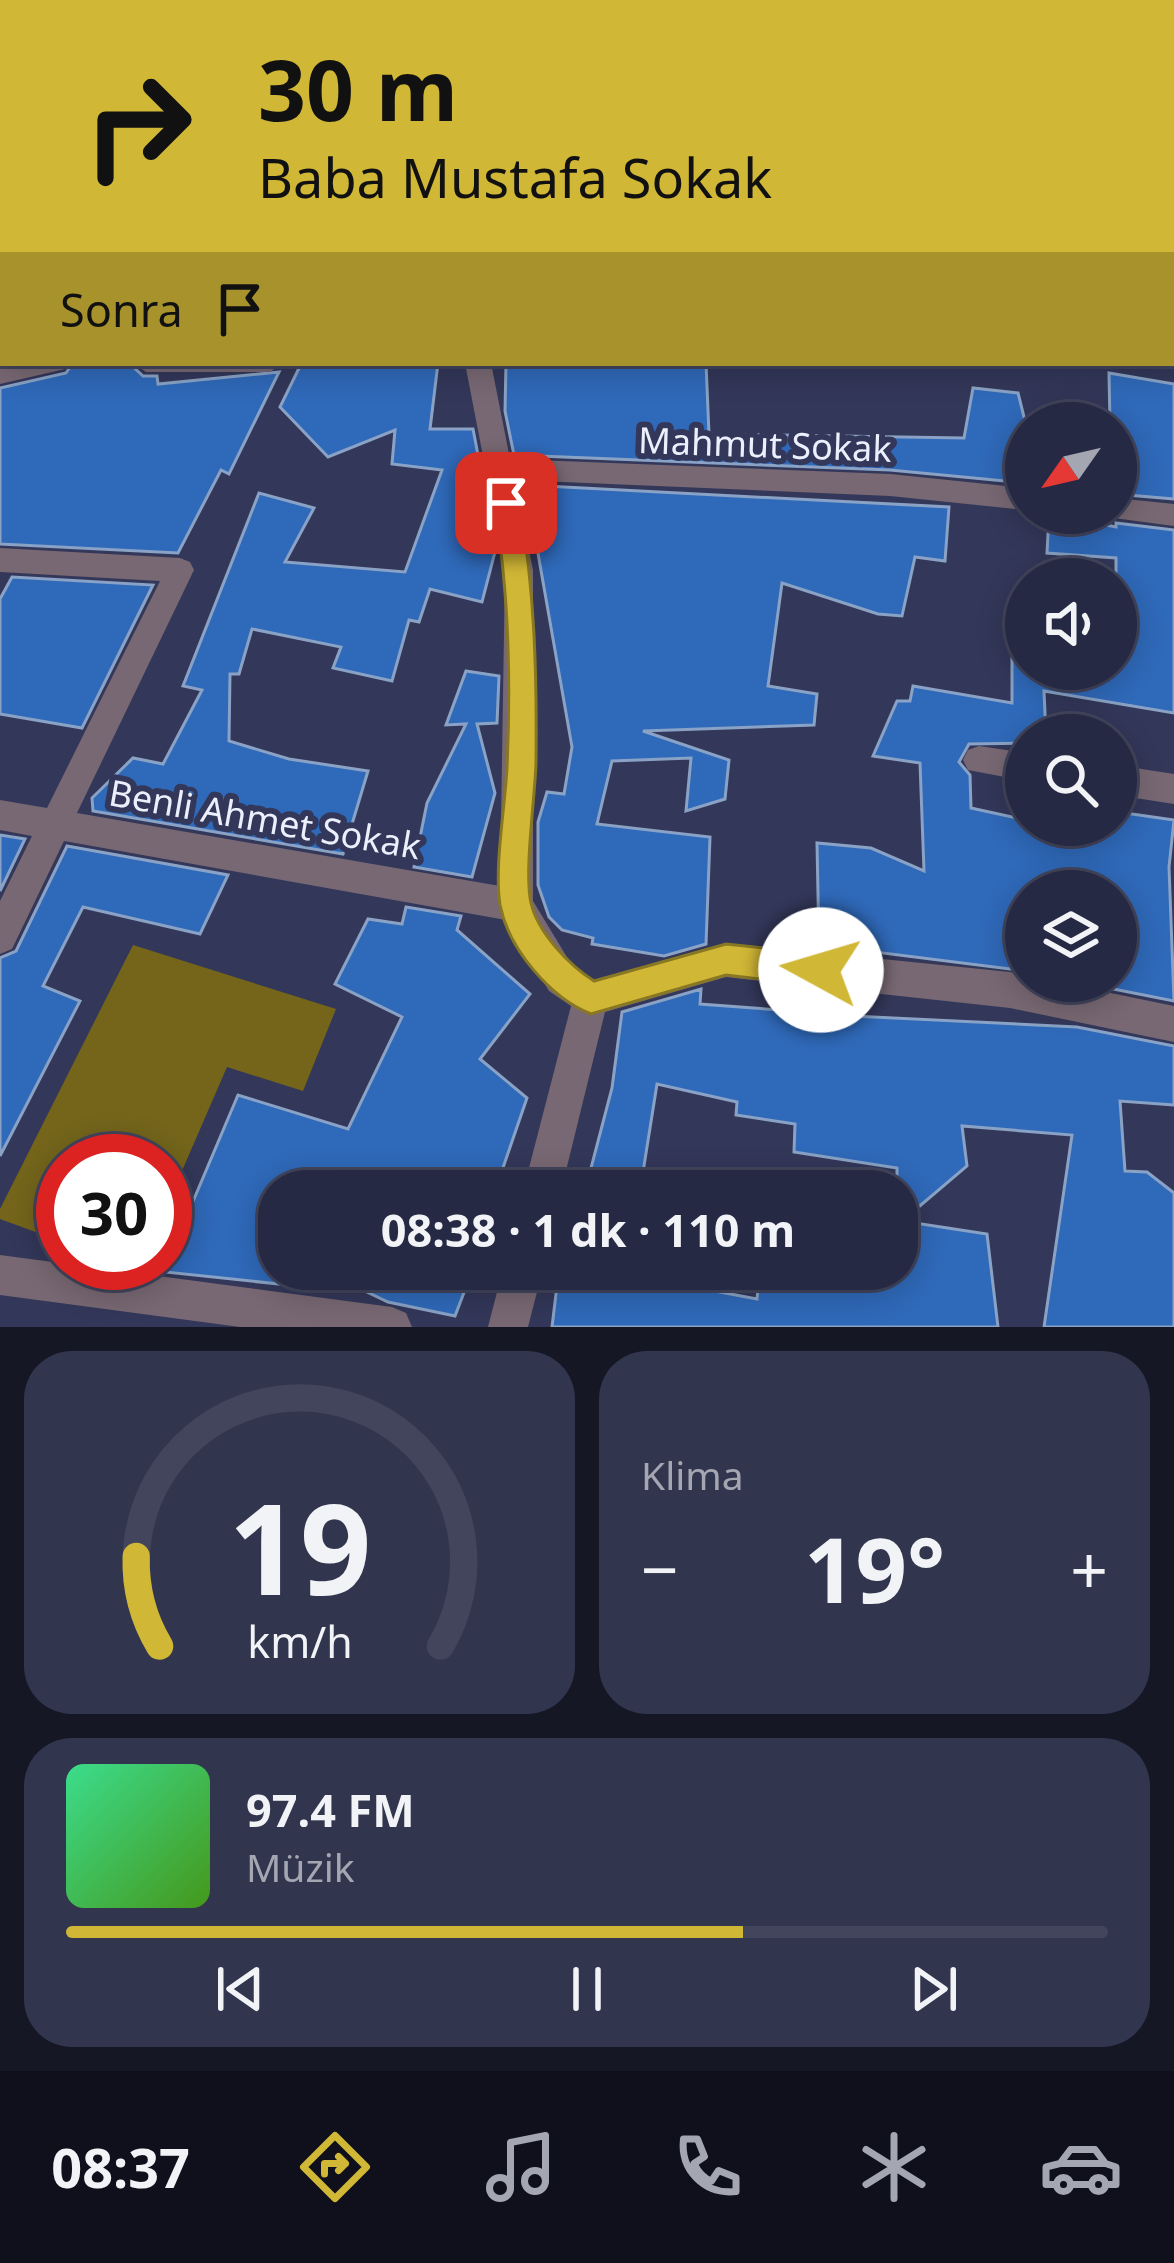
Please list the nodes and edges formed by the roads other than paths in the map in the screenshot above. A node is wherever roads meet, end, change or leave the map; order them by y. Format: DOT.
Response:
graph roads {
  1 [pos="42,366"];
  2 [pos="479,366"];
  3 [pos="0,375"];
  4 [pos="500,469"];
  5 [pos="1005,497"];
  6 [pos="1137,511"];
  7 [pos="1174,515"];
  8 [pos="0,560"];
  9 [pos="979,760"];
  10 [pos="1005,764"];
  11 [pos="1137,783"];
  12 [pos="1174,789"];
  13 [pos="0,814"];
  14 [pos="55,820"];
  15 [pos="516,905"];
  16 [pos="0,937"];
  17 [pos="591,998"];
  18 [pos="1174,1024"];
  19 [pos="547,1170"];
  20 [pos="0,1275"];
  21 [pos="518,1290"];
  22 [pos="382,1325"];
  23 [pos="508,1327"];
  1 -- 3 [label="street"];
  2 -- 4 [label="street"];
  4 -- 5 [label="street, Mahmut Sokak"];
  4 -- 15 [label="street"];
  6 -- 7 [label="street"];
  8 -- 14 [label="street"];
  9 -- 10 [label="street"];
  11 -- 12 [label="street"];
  13 -- 14 [label="street, Benli Ahmet Sokak"];
  14 -- 15 [label="street, Benli Ahmet Sokak"];
  14 -- 16 [label="street"];
  15 -- 17 [label="street"];
  17 -- 18 [label="street"];
  17 -- 19 [label="street"];
  20 -- 22 [label="street"];
  21 -- 23 [label="street"];
}
